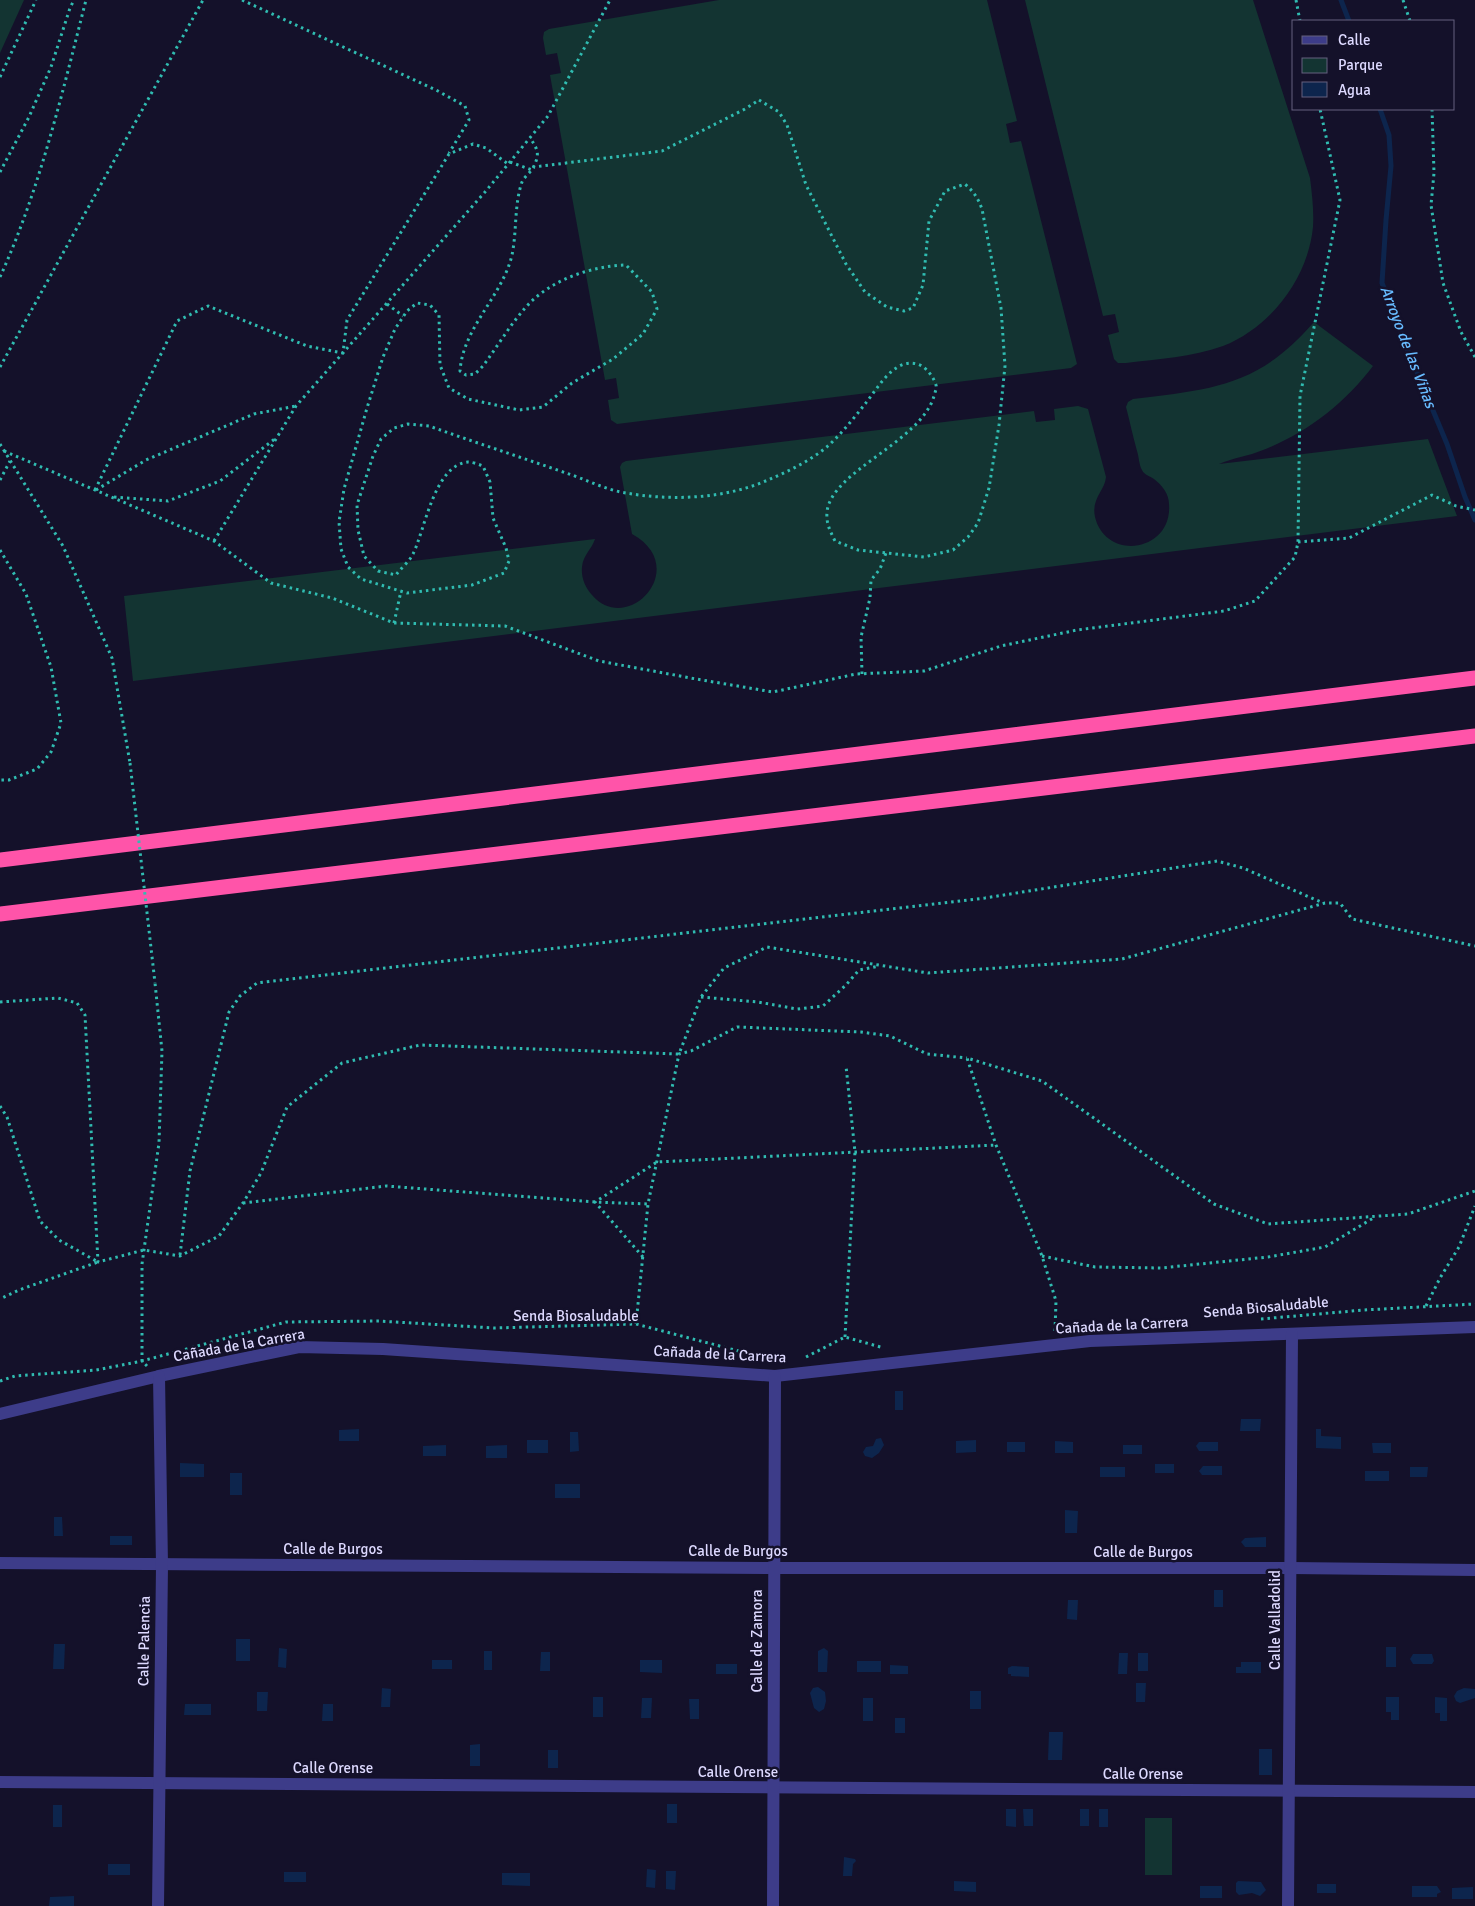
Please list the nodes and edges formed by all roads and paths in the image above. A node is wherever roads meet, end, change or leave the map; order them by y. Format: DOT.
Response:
graph roads {
  1 [pos="36,0"];
  2 [pos="74,0"];
  3 [pos="86,0"];
  4 [pos="203,0"];
  5 [pos="242,0"];
  6 [pos="610,0"];
  7 [pos="1296,0"];
  8 [pos="1403,0"];
  9 [pos="1300,20"];
  10 [pos="1410,20"];
  11 [pos="0,77"];
  12 [pos="1320,110"];
  13 [pos="1432,110"];
  14 [pos="530,138"];
  15 [pos="449,154"];
  16 [pos="509,163"];
  17 [pos="532,170"];
  18 [pos="0,172"];
  19 [pos="0,277"];
  20 [pos="387,304"];
  21 [pos="403,316"];
  22 [pos="343,353"];
  23 [pos="1475,357"];
  24 [pos="0,367"];
  25 [pos="296,406"];
  26 [pos="278,436"];
  27 [pos="0,444"];
  28 [pos="4,451"];
  29 [pos="10,461"];
  30 [pos="0,480"];
  31 [pos="95,490"];
  32 [pos="110,496"];
  33 [pos="1475,510"];
  34 [pos="214,541"];
  35 [pos="1298,542"];
  36 [pos="0,550"];
  37 [pos="886,553"];
  38 [pos="401,591"];
  39 [pos="394,623"];
  40 [pos="862,674"];
  41 [pos="1475,678"];
  42 [pos="1475,736"];
  43 [pos="0,780"];
  44 [pos="0,860"];
  45 [pos="1325,903"];
  46 [pos="0,914"];
  47 [pos="1475,946"];
  48 [pos="882,966"];
  49 [pos="701,996"];
  50 [pos="0,1002"];
  51 [pos="679,1054"];
  52 [pos="967,1058"];
  53 [pos="846,1066"];
  54 [pos="0,1106"];
  55 [pos="996,1145"];
  56 [pos="854,1152"];
  57 [pos="657,1162"];
  58 [pos="1475,1191"];
  59 [pos="595,1202"];
  60 [pos="242,1203"];
  61 [pos="648,1204"];
  62 [pos="1475,1206"];
  63 [pos="1375,1216"];
  64 [pos="144,1250"];
  65 [pos="180,1256"];
  66 [pos="1042,1256"];
  67 [pos="643,1257"];
  68 [pos="98,1262"];
  69 [pos="0,1298"];
  70 [pos="1475,1304"];
  71 [pos="1426,1306"];
  72 [pos="1259,1319"];
  73 [pos="636,1324"];
  74 [pos="1475,1327"];
  75 [pos="1292,1334"];
  76 [pos="1055,1336"];
  77 [pos="846,1337"];
  78 [pos="888,1350"];
  79 [pos="805,1358"];
  80 [pos="788,1360"];
  81 [pos="142,1361"];
  82 [pos="159,1376"];
  83 [pos="775,1376"];
  84 [pos="0,1381"];
  85 [pos="0,1414"];
  86 [pos="0,1563"];
  87 [pos="162,1565"];
  88 [pos="774,1568"];
  89 [pos="1292,1568"];
  90 [pos="1475,1570"];
  91 [pos="0,1782"];
  92 [pos="158,1783"];
  93 [pos="773,1788"];
  94 [pos="1290,1791"];
  95 [pos="1475,1792"];
  96 [pos="158,1906"];
  97 [pos="773,1906"];
  98 [pos="1288,1906"];
  1 -- 11 [label="path"];
  2 -- 18 [label="path"];
  3 -- 19 [label="path"];
  4 -- 24 [label="path"];
  5 -- 15 [label="path"];
  6 -- 14 [label="path"];
  7 -- 9 [label="path"];
  8 -- 10 [label="path"];
  12 -- 35 [label="path"];
  13 -- 23 [label="path"];
  14 -- 16 [label="path"];
  14 -- 17 [label="path"];
  15 -- 16 [label="path"];
  15 -- 22 [label="path"];
  16 -- 17 [label="path"];
  16 -- 20 [label="path"];
  17 -- 21 [label="path"];
  17 -- 37 [label="path"];
  20 -- 21 [label="path"];
  20 -- 22 [label="path"];
  21 -- 38 [label="path"];
  22 -- 25 [label="path"];
  22 -- 31 [label="path"];
  25 -- 26 [label="path"];
  25 -- 31 [label="path"];
  26 -- 32 [label="path"];
  26 -- 34 [label="path"];
  27 -- 28 [label="path"];
  28 -- 29 [label="path"];
  28 -- 31 [label="path"];
  29 -- 30 [label="path"];
  29 -- 64 [label="path, bridge"];
  31 -- 32 [label="path"];
  32 -- 34 [label="path"];
  33 -- 35 [label="path"];
  34 -- 39 [label="path"];
  35 -- 40 [label="path"];
  36 -- 43 [label="path"];
  37 -- 38 [label="path"];
  37 -- 40 [label="path"];
  38 -- 39 [label="path"];
  39 -- 40 [label="path"];
  41 -- 44 [label="highway"];
  42 -- 46 [label="highway"];
  45 -- 47 [label="path"];
  45 -- 48 [label="path"];
  45 -- 65 [label="path"];
  48 -- 49 [label="path"];
  48 -- 49 [label="path"];
  49 -- 51 [label="path"];
  50 -- 68 [label="path"];
  51 -- 52 [label="path"];
  51 -- 57 [label="path"];
  51 -- 60 [label="path"];
  52 -- 55 [label="path"];
  52 -- 63 [label="path"];
  53 -- 56 [label="path"];
  54 -- 68 [label="path"];
  55 -- 56 [label="path"];
  55 -- 66 [label="path"];
  56 -- 57 [label="path"];
  56 -- 77 [label="path"];
  57 -- 59 [label="path"];
  57 -- 61 [label="path"];
  58 -- 63 [label="path"];
  59 -- 60 [label="path"];
  59 -- 61 [label="path"];
  59 -- 67 [label="path"];
  60 -- 65 [label="path"];
  61 -- 67 [label="path"];
  62 -- 71 [label="path"];
  63 -- 66 [label="path"];
  64 -- 65 [label="path"];
  64 -- 68 [label="path"];
  64 -- 81 [label="path"];
  66 -- 76 [label="path"];
  67 -- 73 [label="path"];
  68 -- 69 [label="path"];
  70 -- 71 [label="path, Senda Biosaludable"];
  71 -- 72 [label="path, Senda Biosaludable"];
  73 -- 80 [label="path, Senda Biosaludable"];
  73 -- 81 [label="path, Senda Biosaludable"];
  74 -- 75 [label="street, Cañada de la Carrera"];
  75 -- 83 [label="street, Cañada de la Carrera"];
  75 -- 89 [label="street, Calle Valladolid"];
  77 -- 78 [label="path"];
  77 -- 79 [label="path"];
  81 -- 82 [label="path"];
  81 -- 84 [label="path, Senda Biosaludable"];
  82 -- 83 [label="street, Cañada de la Carrera"];
  82 -- 85 [label="street, Cañada de la Carrera"];
  82 -- 87 [label="street, Calle Palencia"];
  83 -- 88 [label="street, Calle de Zamora"];
  86 -- 87 [label="street, Calle de Burgos"];
  87 -- 88 [label="street, Calle de Burgos"];
  87 -- 92 [label="street, Calle Palencia"];
  88 -- 89 [label="street, Calle de Burgos"];
  88 -- 93 [label="street, Calle de Zamora"];
  89 -- 90 [label="street, Calle de Burgos"];
  89 -- 94 [label="street, Calle Valladolid"];
  91 -- 92 [label="street, Calle Orense"];
  92 -- 93 [label="street, Calle Orense"];
  92 -- 96 [label="street, Calle Palencia"];
  93 -- 94 [label="street, Calle Orense"];
  93 -- 97 [label="street, Calle de Zamora"];
  94 -- 95 [label="street, Calle Orense"];
  94 -- 98 [label="street, Calle Valladolid"];
}
